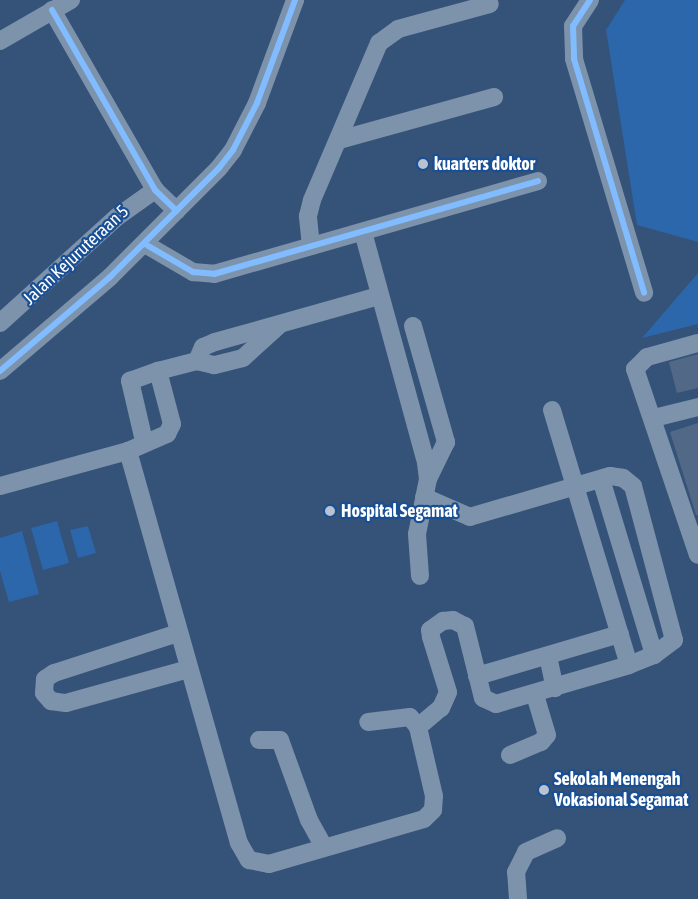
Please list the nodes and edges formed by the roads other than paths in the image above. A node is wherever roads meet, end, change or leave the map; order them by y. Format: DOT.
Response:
graph roads {
  1 [pos="71,0"];
  2 [pos="295,0"];
  3 [pos="590,0"];
  4 [pos="490,4"];
  5 [pos="52,10"];
  6 [pos="0,41"];
  7 [pos="494,97"];
  8 [pos="339,140"];
  9 [pos="538,181"];
  10 [pos="155,190"];
  11 [pos="177,211"];
  12 [pos="362,232"];
  13 [pos="145,244"];
  14 [pos="311,246"];
  15 [pos="644,293"];
  16 [pos="379,296"];
  17 [pos="0,323"];
  18 [pos="413,326"];
  19 [pos="698,343"];
  20 [pos="0,371"];
  21 [pos="158,371"];
  22 [pos="698,406"];
  23 [pos="552,410"];
  24 [pos="654,418"];
  25 [pos="144,441"];
  26 [pos="128,451"];
  27 [pos="428,479"];
  28 [pos="601,479"];
  29 [pos="0,486"];
  30 [pos="576,486"];
  31 [pos="424,497"];
  32 [pos="698,555"];
  33 [pos="420,576"];
  34 [pos="178,632"];
  35 [pos="620,634"];
  36 [pos="654,655"];
  37 [pos="548,656"];
  38 [pos="629,665"];
  39 [pos="189,669"];
  40 [pos="477,676"];
  41 [pos="555,688"];
  42 [pos="536,695"];
  43 [pos="368,722"];
  44 [pos="418,727"];
  45 [pos="259,740"];
  46 [pos="510,755"];
  47 [pos="557,838"];
  48 [pos="324,847"];
  49 [pos="518,899"];
  1 -- 5 [label="street"];
  2 -- 11 [label="street"];
  3 -- 15 [label="street"];
  4 -- 8 [label="street"];
  5 -- 6 [label="street"];
  5 -- 10 [label="street"];
  7 -- 8 [label="street"];
  8 -- 14 [label="street"];
  9 -- 12 [label="street"];
  10 -- 11 [label="street"];
  10 -- 17 [label="street, Jalan Kejuruteraan 5"];
  11 -- 13 [label="street"];
  12 -- 14 [label="street"];
  12 -- 16 [label="street"];
  13 -- 14 [label="street"];
  13 -- 20 [label="street"];
  16 -- 21 [label="street"];
  16 -- 27 [label="street"];
  18 -- 27 [label="street"];
  19 -- 24 [label="street"];
  21 -- 25 [label="street"];
  21 -- 25 [label="street"];
  22 -- 24 [label="street"];
  23 -- 30 [label="street"];
  24 -- 32 [label="street"];
  25 -- 26 [label="street"];
  26 -- 29 [label="street"];
  26 -- 34 [label="street"];
  27 -- 31 [label="street"];
  28 -- 30 [label="street"];
  28 -- 36 [label="street"];
  28 -- 36 [label="street"];
  30 -- 31 [label="street"];
  30 -- 35 [label="street"];
  31 -- 33 [label="street"];
  34 -- 39 [label="street"];
  34 -- 39 [label="street"];
  35 -- 37 [label="street"];
  35 -- 38 [label="street"];
  36 -- 38 [label="street"];
  37 -- 40 [label="street"];
  37 -- 41 [label="street"];
  38 -- 41 [label="street"];
  39 -- 48 [label="street"];
  40 -- 42 [label="street"];
  40 -- 44 [label="street"];
  41 -- 42 [label="street"];
  42 -- 46 [label="street"];
  43 -- 44 [label="street"];
  44 -- 48 [label="street"];
  45 -- 48 [label="street"];
  47 -- 49 [label="street"];
}
